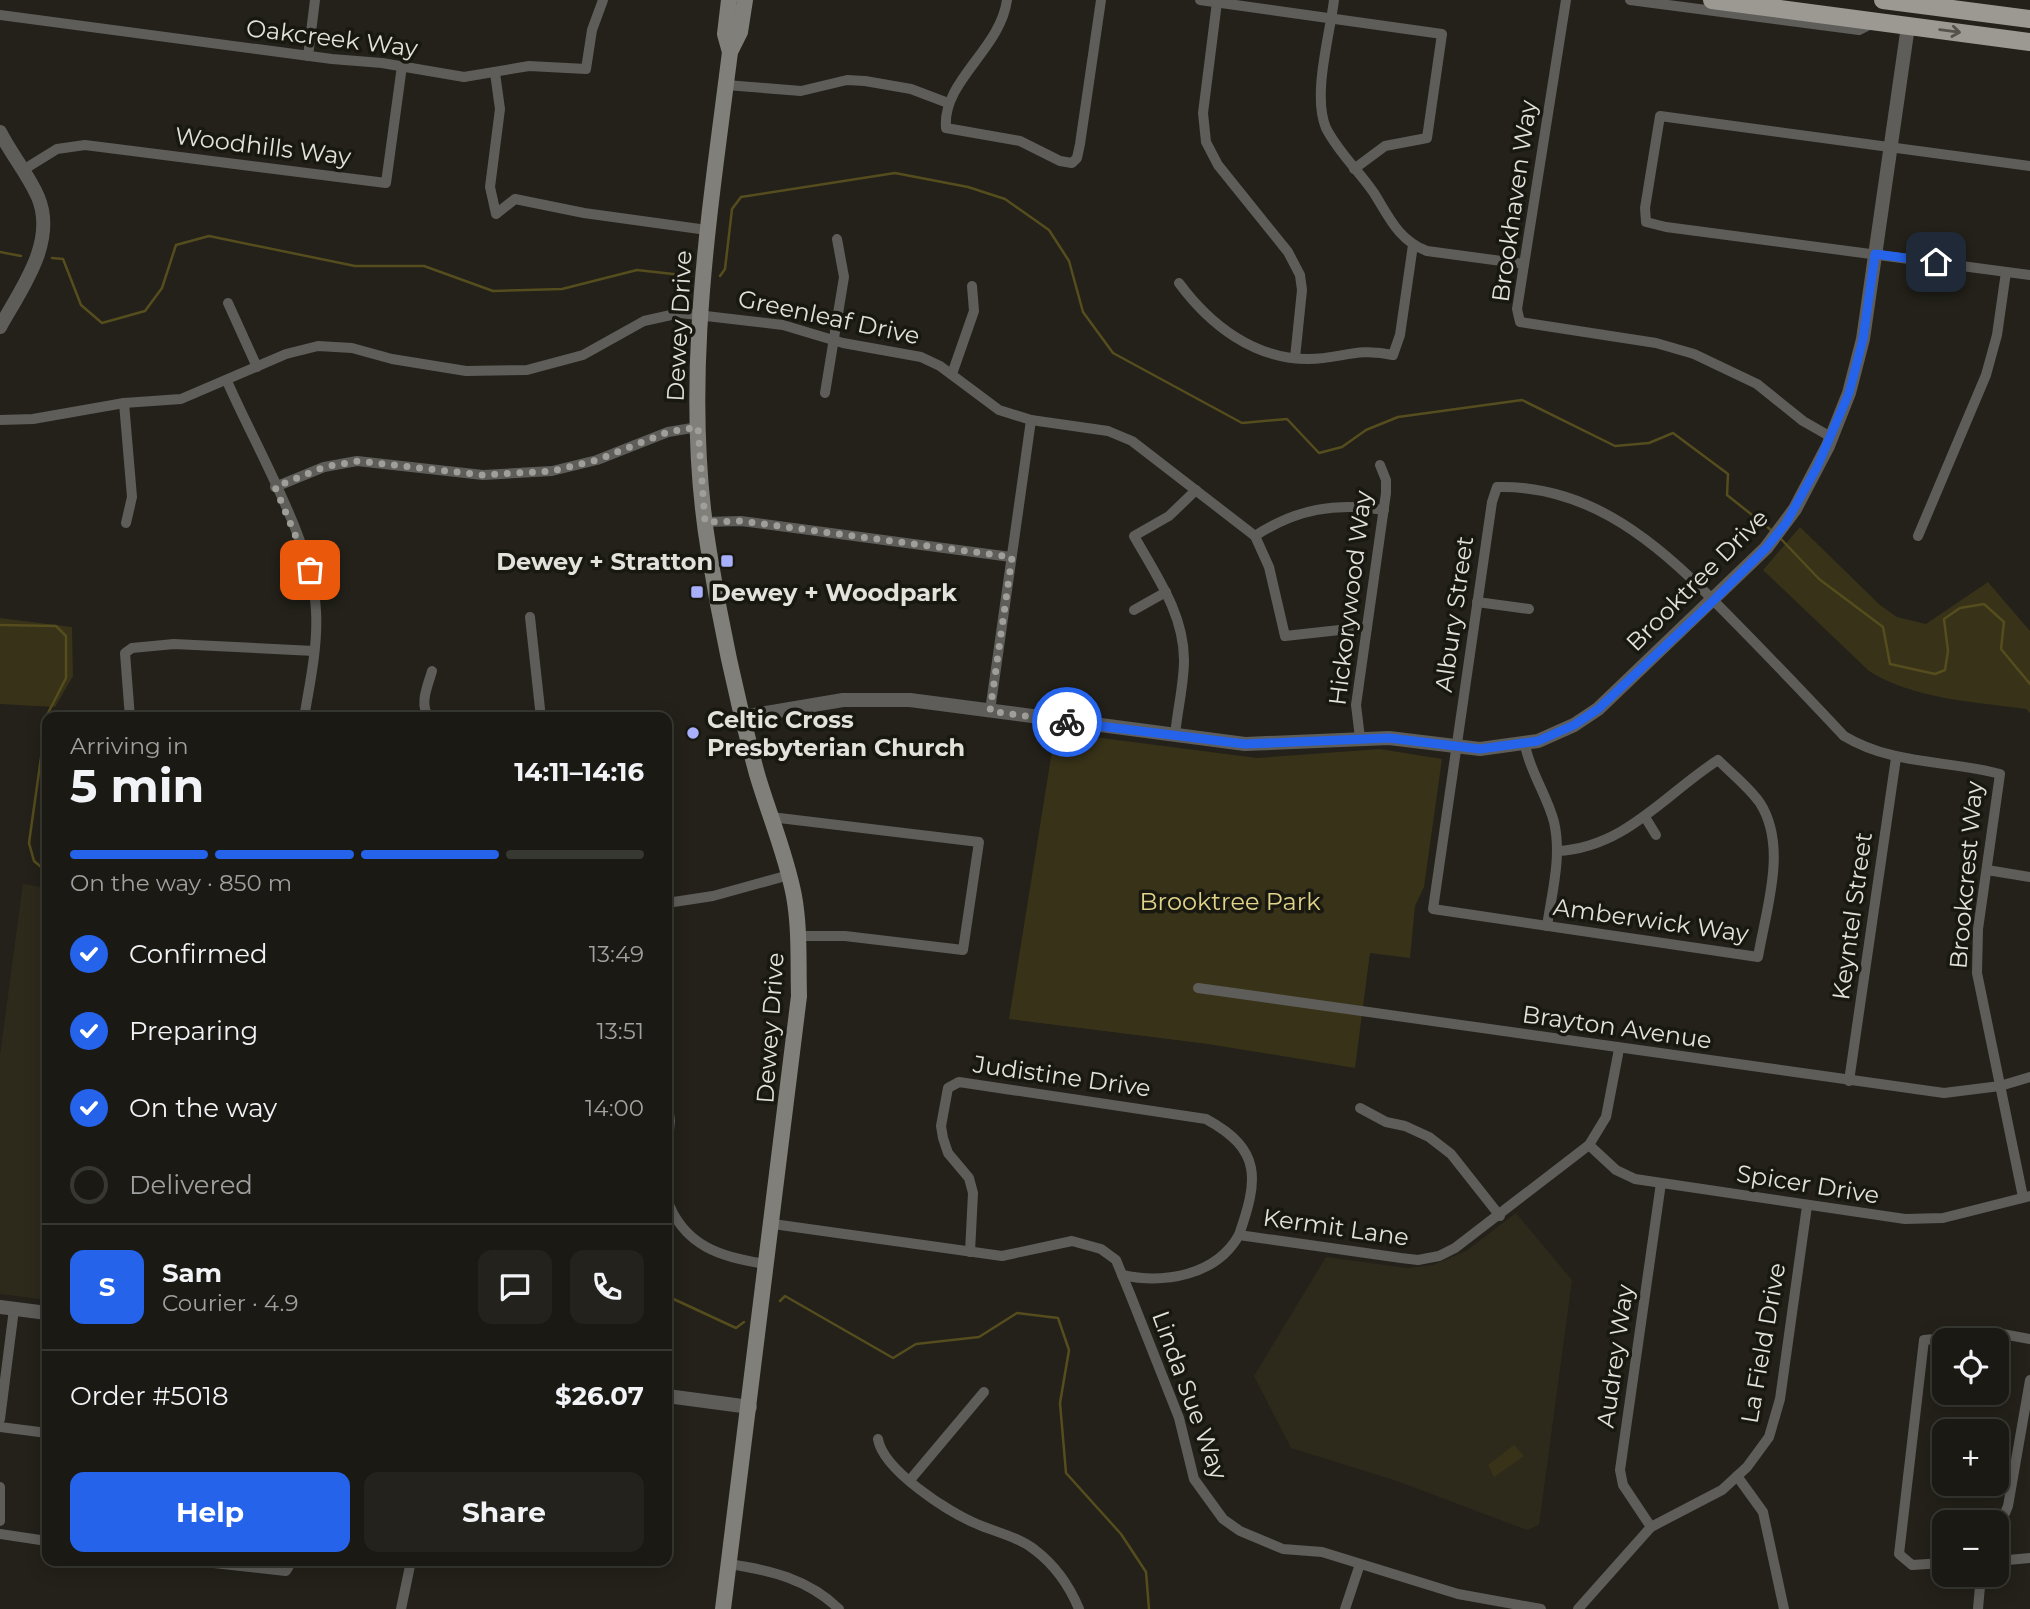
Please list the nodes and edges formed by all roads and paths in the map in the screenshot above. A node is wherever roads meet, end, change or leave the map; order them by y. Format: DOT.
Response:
graph roads {
  1 [pos="315,0"];
  2 [pos="603,0"];
  3 [pos="729,0"];
  4 [pos="745,0"];
  5 [pos="1007,0"];
  6 [pos="1101,0"];
  7 [pos="1200,0"];
  8 [pos="1334,0"];
  9 [pos="1566,0"];
  10 [pos="1630,0"];
  11 [pos="1712,0"];
  12 [pos="1883,0"];
  13 [pos="1217,2"];
  14 [pos="1936,7"];
  15 [pos="0,15"];
  16 [pos="1332,18"];
  17 [pos="2030,19"];
  18 [pos="1876,22"];
  19 [pos="1908,26"];
  20 [pos="2030,43"];
  21 [pos="730,52"];
  22 [pos="308,56"];
  23 [pos="402,66"];
  24 [pos="495,73"];
  25 [pos="726,85"];
  26 [pos="948,103"];
  27 [pos="0,132"];
  28 [pos="1890,148"];
  29 [pos="2030,166"];
  30 [pos="1354,169"];
  31 [pos="23,170"];
  32 [pos="707,230"];
  33 [pos="836,239"];
  34 [pos="1413,245"];
  35 [pos="1875,254"];
  36 [pos="1524,264"];
  37 [pos="2006,272"];
  38 [pos="2030,275"];
  39 [pos="1179,283"];
  40 [pos="972,286"];
  41 [pos="228,303"];
  42 [pos="700,314"];
  43 [pos="0,327"];
  44 [pos="834,341"];
  45 [pos="1295,358"];
  46 [pos="257,367"];
  47 [pos="952,374"];
  48 [pos="227,381"];
  49 [pos="825,393"];
  50 [pos="124,403"];
  51 [pos="0,420"];
  52 [pos="1031,420"];
  53 [pos="698,427"];
  54 [pos="1831,437"];
  55 [pos="1380,465"];
  56 [pos="275,487"];
  57 [pos="1497,487"];
  58 [pos="1196,490"];
  59 [pos="1384,510"];
  60 [pos="705,522"];
  61 [pos="126,523"];
  62 [pos="1255,536"];
  63 [pos="1918,536"];
  64 [pos="1012,557"];
  65 [pos="1166,593"];
  66 [pos="1714,600"];
  67 [pos="1477,602"];
  68 [pos="1529,608"];
  69 [pos="1134,610"];
  70 [pos="530,617"];
  71 [pos="1367,627"];
  72 [pos="314,650"];
  73 [pos="432,671"];
  74 [pos="990,711"];
  75 [pos="129,712"];
  76 [pos="305,712"];
  77 [pos="426,712"];
  78 [pos="540,712"];
  79 [pos="742,717"];
  80 [pos="1175,736"];
  81 [pos="1360,738"];
  82 [pos="1525,745"];
  83 [pos="1455,747"];
  84 [pos="1896,758"];
  85 [pos="771,817"];
  86 [pos="1646,817"];
  87 [pos="1656,835"];
  88 [pos="1557,851"];
  89 [pos="1987,870"];
  90 [pos="789,875"];
  91 [pos="2030,877"];
  92 [pos="672,902"];
  93 [pos="1547,926"];
  94 [pos="799,936"];
  95 [pos="1198,988"];
  96 [pos="1619,1049"];
  97 [pos="2030,1077"];
  98 [pos="1849,1080"];
  99 [pos="2000,1086"];
  100 [pos="1360,1108"];
  101 [pos="1588,1145"];
  102 [pos="1661,1184"];
  103 [pos="2027,1196"];
  104 [pos="1807,1206"];
  105 [pos="672,1210"];
  106 [pos="1500,1216"];
  107 [pos="773,1224"];
  108 [pos="1239,1235"];
  109 [pos="970,1252"];
  110 [pos="767,1264"];
  111 [pos="1122,1275"];
  112 [pos="7,1308"];
  113 [pos="42,1312"];
  114 [pos="2030,1339"];
  115 [pos="2030,1380"];
  116 [pos="984,1392"];
  117 [pos="672,1397"];
  118 [pos="750,1407"];
  119 [pos="0,1419"];
  120 [pos="0,1427"];
  121 [pos="42,1432"];
  122 [pos="878,1439"];
  123 [pos="1737,1476"];
  124 [pos="911,1480"];
  125 [pos="0,1487"];
  126 [pos="2006,1510"];
  127 [pos="0,1521"];
  128 [pos="1651,1527"];
  129 [pos="0,1534"];
  130 [pos="42,1540"];
  131 [pos="2030,1558"];
  132 [pos="2009,1560"];
  133 [pos="729,1564"];
  134 [pos="1360,1564"];
  135 [pos="1932,1564"];
  136 [pos="236,1566"];
  137 [pos="289,1566"];
  138 [pos="410,1566"];
  139 [pos="1980,1587"];
  140 [pos="401,1609"];
  141 [pos="723,1609"];
  142 [pos="839,1609"];
  143 [pos="1079,1609"];
  144 [pos="1345,1609"];
  145 [pos="1541,1609"];
  146 [pos="1578,1609"];
  147 [pos="1784,1609"];
  148 [pos="1978,1609"];
  1 -- 22 [label="street"];
  2 -- 24 [label="street, Oakcreek Way"];
  3 -- 21 [label="main road"];
  4 -- 21 [label="main road, Dewey Drive"];
  5 -- 26 [label="street"];
  6 -- 26 [label="street"];
  7 -- 13 [label="street"];
  8 -- 16 [label="street"];
  9 -- 36 [label="street, Brookhaven Way"];
  10 -- 18 [label="street"];
  11 -- 18 [label="main road"];
  12 -- 14 [label="main road"];
  13 -- 16 [label="street"];
  13 -- 45 [label="street"];
  14 -- 17 [label="main road"];
  14 -- 19 [label="main road"];
  15 -- 22 [label="street, Oakcreek Way"];
  16 -- 30 [label="street"];
  16 -- 30 [label="street"];
  18 -- 19 [label="main road"];
  19 -- 20 [label="main road, one-way"];
  19 -- 28 [label="street, Brooktree Drive"];
  21 -- 25 [label="main road, Dewey Drive"];
  22 -- 23 [label="street, Oakcreek Way"];
  23 -- 24 [label="street, Oakcreek Way"];
  23 -- 31 [label="street, Woodhills Way"];
  24 -- 32 [label="street"];
  25 -- 26 [label="street"];
  25 -- 32 [label="main road, Dewey Drive"];
  27 -- 31 [label="street"];
  28 -- 29 [label="street"];
  28 -- 35 [label="street, Brooktree Drive"];
  28 -- 35 [label="street"];
  30 -- 34 [label="street"];
  31 -- 43 [label="street"];
  32 -- 42 [label="main road, Dewey Drive"];
  33 -- 44 [label="street"];
  34 -- 36 [label="street"];
  34 -- 45 [label="street"];
  35 -- 37 [label="street"];
  35 -- 54 [label="street, Brooktree Drive"];
  36 -- 54 [label="street, Brookhaven Way"];
  37 -- 38 [label="street"];
  37 -- 63 [label="street"];
  39 -- 45 [label="street"];
  40 -- 47 [label="street"];
  41 -- 46 [label="street"];
  42 -- 44 [label="street, Greenleaf Drive"];
  42 -- 46 [label="street, Greenleaf Drive"];
  42 -- 53 [label="main road, Dewey Drive"];
  44 -- 47 [label="street, Greenleaf Drive"];
  44 -- 49 [label="street"];
  46 -- 48 [label="street, Greenleaf Drive"];
  47 -- 52 [label="street, Greenleaf Drive"];
  48 -- 50 [label="street, Greenleaf Drive"];
  48 -- 56 [label="street"];
  50 -- 51 [label="street, Greenleaf Drive"];
  50 -- 61 [label="street"];
  52 -- 58 [label="street, Greenleaf Drive"];
  52 -- 64 [label="street"];
  53 -- 56 [label="street"];
  53 -- 60 [label="main road, Dewey Drive"];
  54 -- 66 [label="street, Brooktree Drive"];
  55 -- 59 [label="street, Hickorywood Way"];
  56 -- 72 [label="street"];
  57 -- 66 [label="street, Brookcrest Way"];
  57 -- 67 [label="street, Albury Street"];
  58 -- 62 [label="street, Greenleaf Drive"];
  58 -- 65 [label="street"];
  59 -- 62 [label="street"];
  59 -- 71 [label="street, Hickorywood Way"];
  60 -- 64 [label="street"];
  60 -- 79 [label="main road, Dewey Drive"];
  62 -- 71 [label="street, Greenleaf Drive"];
  64 -- 74 [label="street"];
  65 -- 69 [label="street"];
  65 -- 80 [label="street"];
  66 -- 82 [label="street, Brooktree Drive"];
  66 -- 84 [label="street, Brookcrest Way"];
  67 -- 68 [label="street"];
  67 -- 83 [label="street, Albury Street"];
  70 -- 78 [label="street"];
  71 -- 81 [label="street, Hickorywood Way"];
  72 -- 75 [label="street"];
  72 -- 76 [label="street"];
  73 -- 77 [label="street"];
  74 -- 79 [label="street, Brooktree Drive"];
  74 -- 80 [label="street, Brooktree Drive"];
  79 -- 85 [label="main road, Dewey Drive"];
  80 -- 81 [label="street, Brooktree Drive"];
  81 -- 83 [label="street, Brooktree Drive"];
  82 -- 83 [label="street, Brooktree Drive"];
  82 -- 88 [label="street"];
  83 -- 93 [label="street, Amberwick Way"];
  84 -- 89 [label="street, Brookcrest Way"];
  84 -- 98 [label="street, Keyntel Street"];
  85 -- 90 [label="main road, Dewey Drive"];
  85 -- 94 [label="street"];
  86 -- 87 [label="street"];
  86 -- 88 [label="street, Amberwick Way"];
  86 -- 93 [label="street, Amberwick Way"];
  88 -- 93 [label="street"];
  89 -- 91 [label="street"];
  89 -- 99 [label="street, Brookcrest Way"];
  90 -- 92 [label="street"];
  90 -- 94 [label="main road, Dewey Drive"];
  94 -- 107 [label="main road, Dewey Drive"];
  95 -- 96 [label="street, Brayton Avenue"];
  96 -- 98 [label="street, Brayton Avenue"];
  96 -- 101 [label="street, Kermit Lane"];
  97 -- 99 [label="street, Brayton Avenue"];
  98 -- 99 [label="street, Brayton Avenue"];
  99 -- 103 [label="street, Brookcrest Way"];
  100 -- 106 [label="street"];
  101 -- 102 [label="street, Spicer Drive"];
  101 -- 106 [label="street, Kermit Lane"];
  102 -- 104 [label="street, Spicer Drive"];
  102 -- 128 [label="street, Audrey Way"];
  103 -- 104 [label="street, Spicer Drive"];
  104 -- 123 [label="street, La Field Drive"];
  105 -- 110 [label="street"];
  106 -- 108 [label="street, Kermit Lane"];
  107 -- 109 [label="street, Linda Sue Way"];
  107 -- 110 [label="main road, Dewey Drive"];
  108 -- 109 [label="street, Judistine Drive"];
  108 -- 111 [label="street, Kermit Lane"];
  109 -- 111 [label="street, Linda Sue Way"];
  110 -- 118 [label="main road, Dewey Drive"];
  111 -- 134 [label="street, Linda Sue Way"];
  112 -- 113 [label="street"];
  112 -- 119 [label="street"];
  114 -- 135 [label="street"];
  115 -- 126 [label="street"];
  116 -- 124 [label="street"];
  117 -- 118 [label="street"];
  118 -- 133 [label="main road, Dewey Drive"];
  120 -- 121 [label="street"];
  122 -- 124 [label="street"];
  123 -- 128 [label="street, La Field Drive"];
  123 -- 147 [label="street"];
  124 -- 143 [label="street"];
  125 -- 127 [label="street"];
  128 -- 146 [label="street, La Field Drive"];
  129 -- 130 [label="street"];
  131 -- 132 [label="street"];
  133 -- 141 [label="main road, Dewey Drive"];
  133 -- 142 [label="street"];
  134 -- 144 [label="street"];
  134 -- 145 [label="street, Linda Sue Way"];
  136 -- 137 [label="street"];
  138 -- 140 [label="street"];
  139 -- 148 [label="street"];
}
